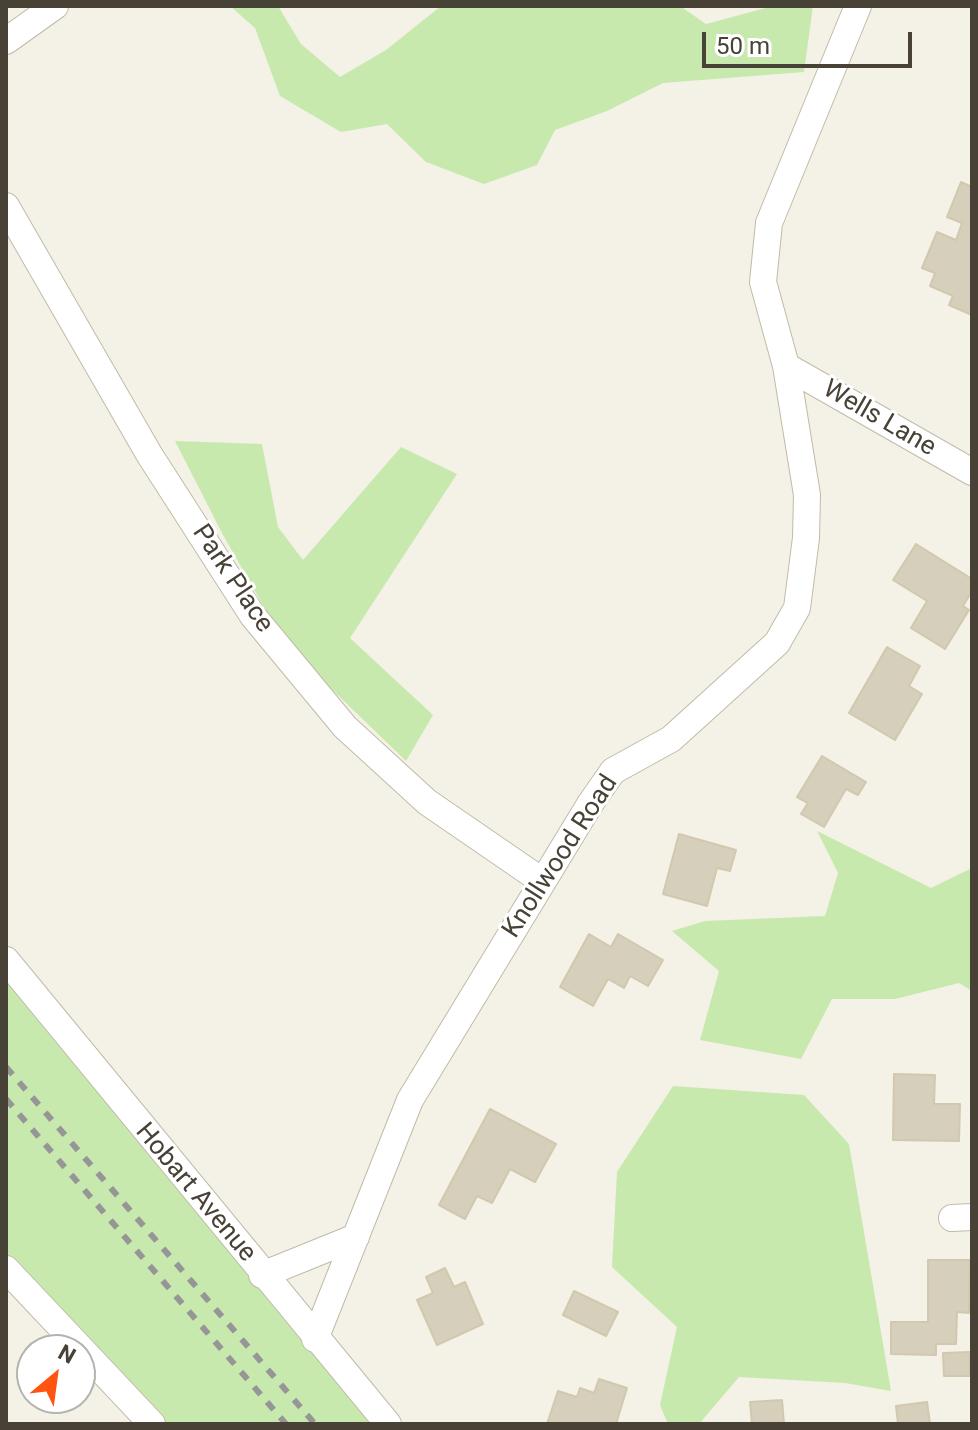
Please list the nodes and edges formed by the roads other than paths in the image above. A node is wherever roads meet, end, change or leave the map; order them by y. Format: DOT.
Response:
graph roads {
  1 [pos="55,6"];
  2 [pos="858,6"];
  3 [pos="6,41"];
  4 [pos="6,206"];
  5 [pos="786,366"];
  6 [pos="972,472"];
  7 [pos="542,881"];
  8 [pos="6,960"];
  9 [pos="356,1237"];
  10 [pos="6,1269"];
  11 [pos="262,1275"];
  12 [pos="315,1339"];
  13 [pos="152,1424"];
  14 [pos="388,1424"];
  1 -- 3 [label="street"];
  2 -- 5 [label="street, Knollwood Road"];
  4 -- 7 [label="street, Park Place"];
  5 -- 6 [label="street, Wells Lane"];
  5 -- 7 [label="street, Knollwood Road"];
  7 -- 9 [label="street, Knollwood Road"];
  8 -- 11 [label="street, Hobart Avenue"];
  9 -- 11 [label="street"];
  9 -- 12 [label="street, Knollwood Road"];
  10 -- 13 [label="street"];
  11 -- 12 [label="street, Hobart Avenue"];
  12 -- 14 [label="street, Hobart Avenue"];
}
